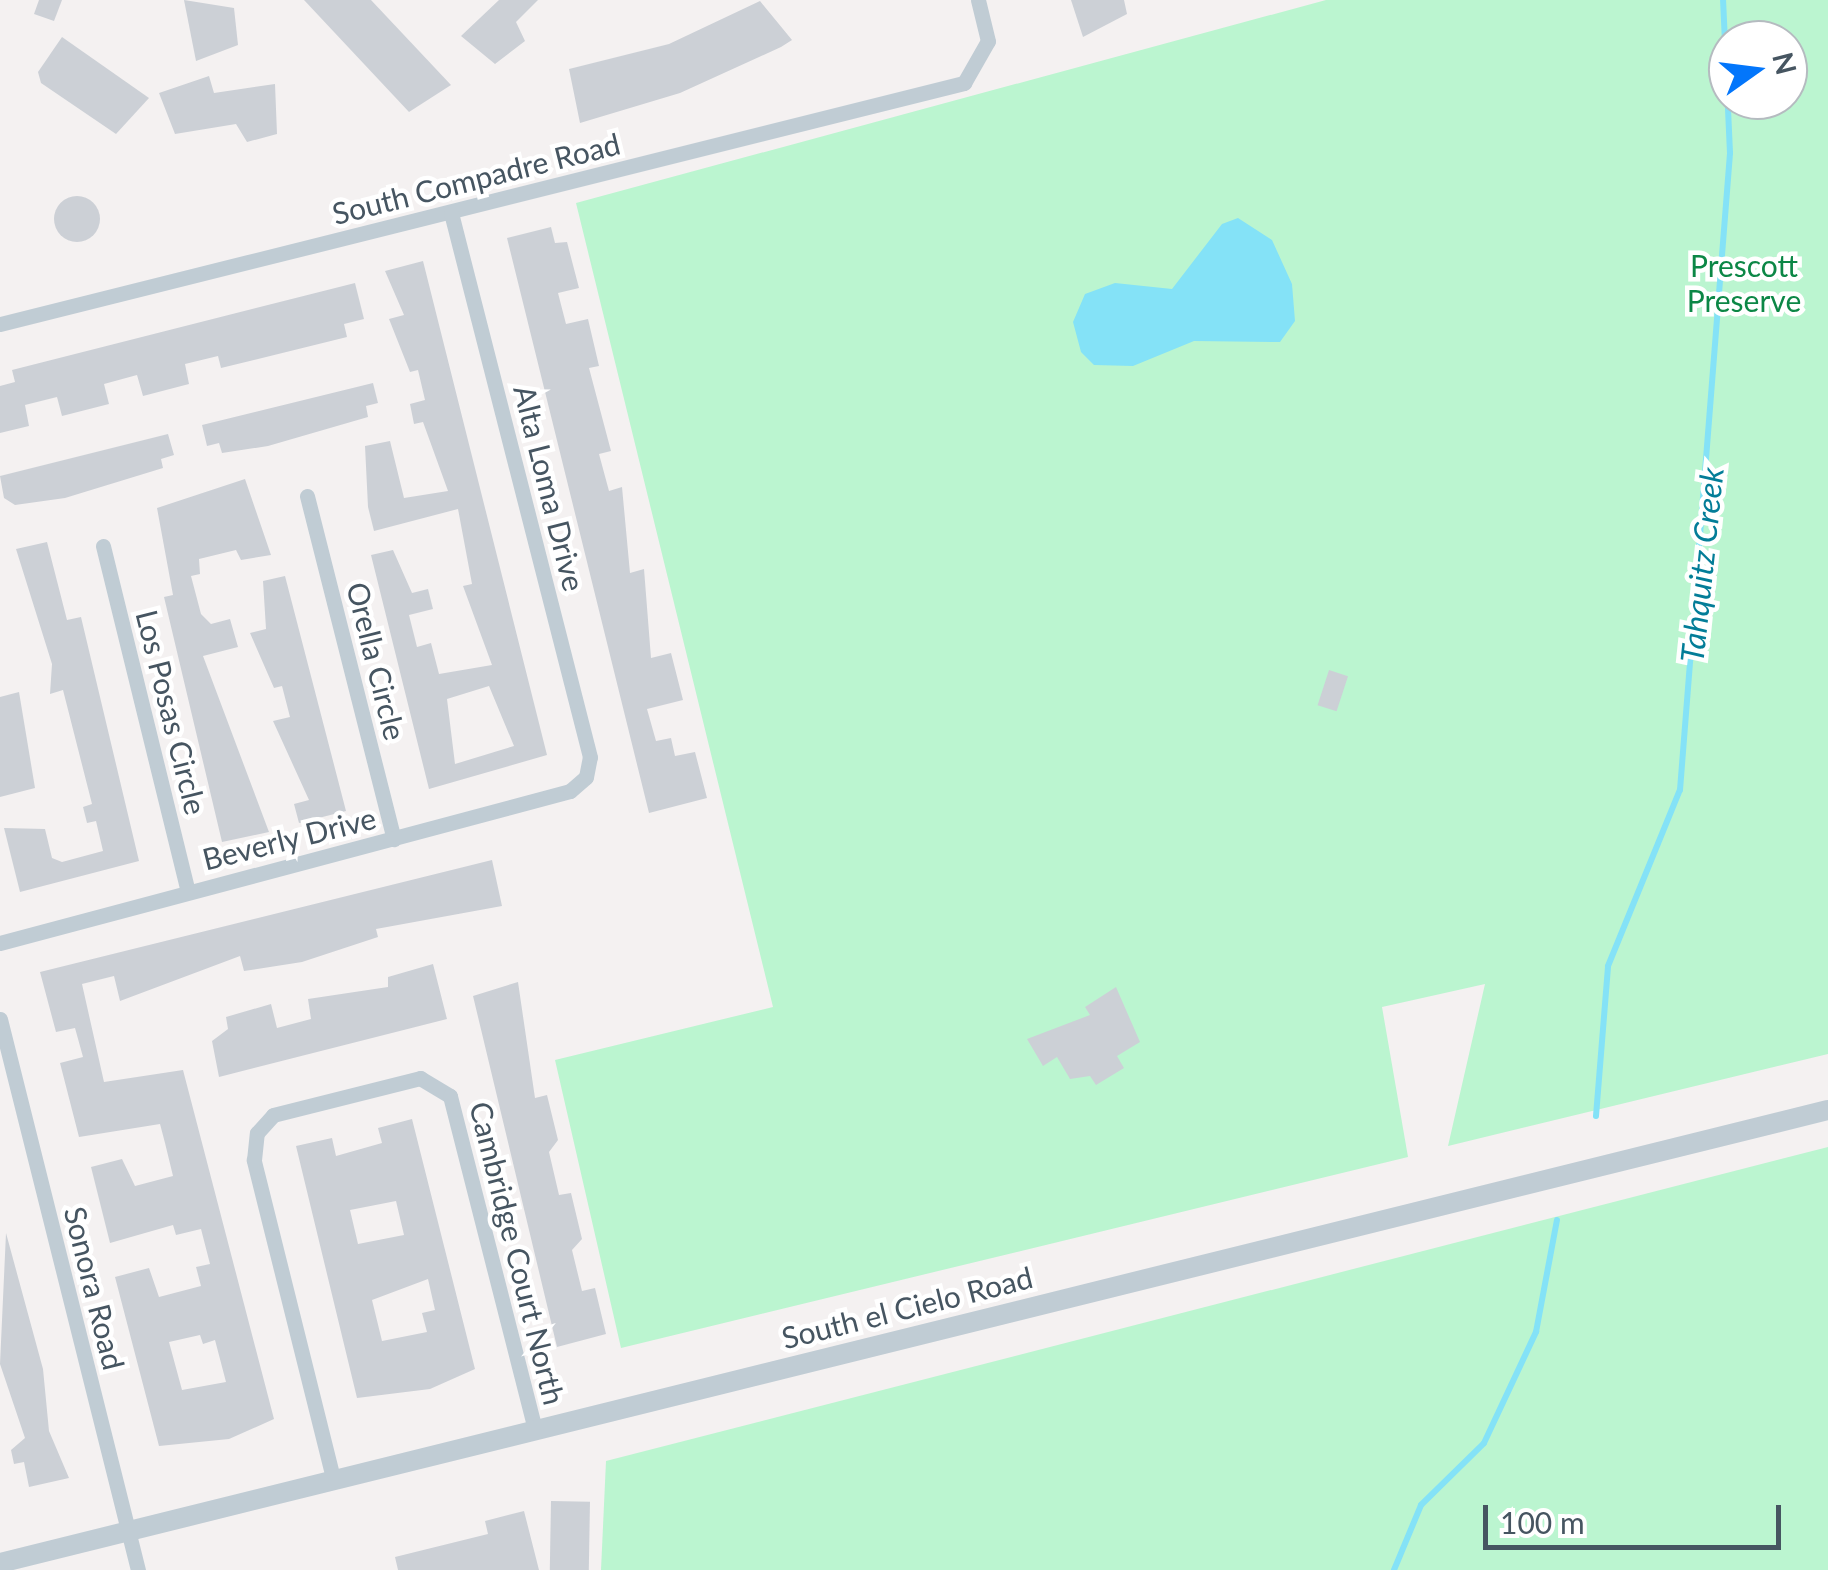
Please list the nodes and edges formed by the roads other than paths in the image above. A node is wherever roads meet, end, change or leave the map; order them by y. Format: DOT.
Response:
graph roads {
  1 [pos="978,0"];
  2 [pos="451,214"];
  3 [pos="0,324"];
  4 [pos="307,496"];
  5 [pos="103,546"];
  6 [pos="586,776"];
  7 [pos="394,839"];
  8 [pos="188,892"];
  9 [pos="0,943"];
  10 [pos="0,1020"];
  11 [pos="1828,1110"];
  12 [pos="534,1429"];
  13 [pos="333,1478"];
  14 [pos="128,1532"];
  15 [pos="0,1563"];
  16 [pos="138,1570"];
  1 -- 2 [label="street, South Compadre Road"];
  2 -- 3 [label="street, South Compadre Road"];
  2 -- 6 [label="street, Alta Loma Drive"];
  4 -- 7 [label="street, Orella Circle"];
  5 -- 8 [label="street, Los Posas Circle"];
  6 -- 7 [label="street, Beverly Drive"];
  7 -- 8 [label="street, Beverly Drive"];
  8 -- 9 [label="street, Beverly Drive"];
  10 -- 14 [label="street, Sonora Road"];
  11 -- 12 [label="street, South el Cielo Road"];
  12 -- 13 [label="street, South el Cielo Road"];
  12 -- 13 [label="street, Cambridge Court North"];
  13 -- 14 [label="street, South el Cielo Road"];
  14 -- 15 [label="street, South el Cielo Road"];
  14 -- 16 [label="street, Sonora Road"];
}
